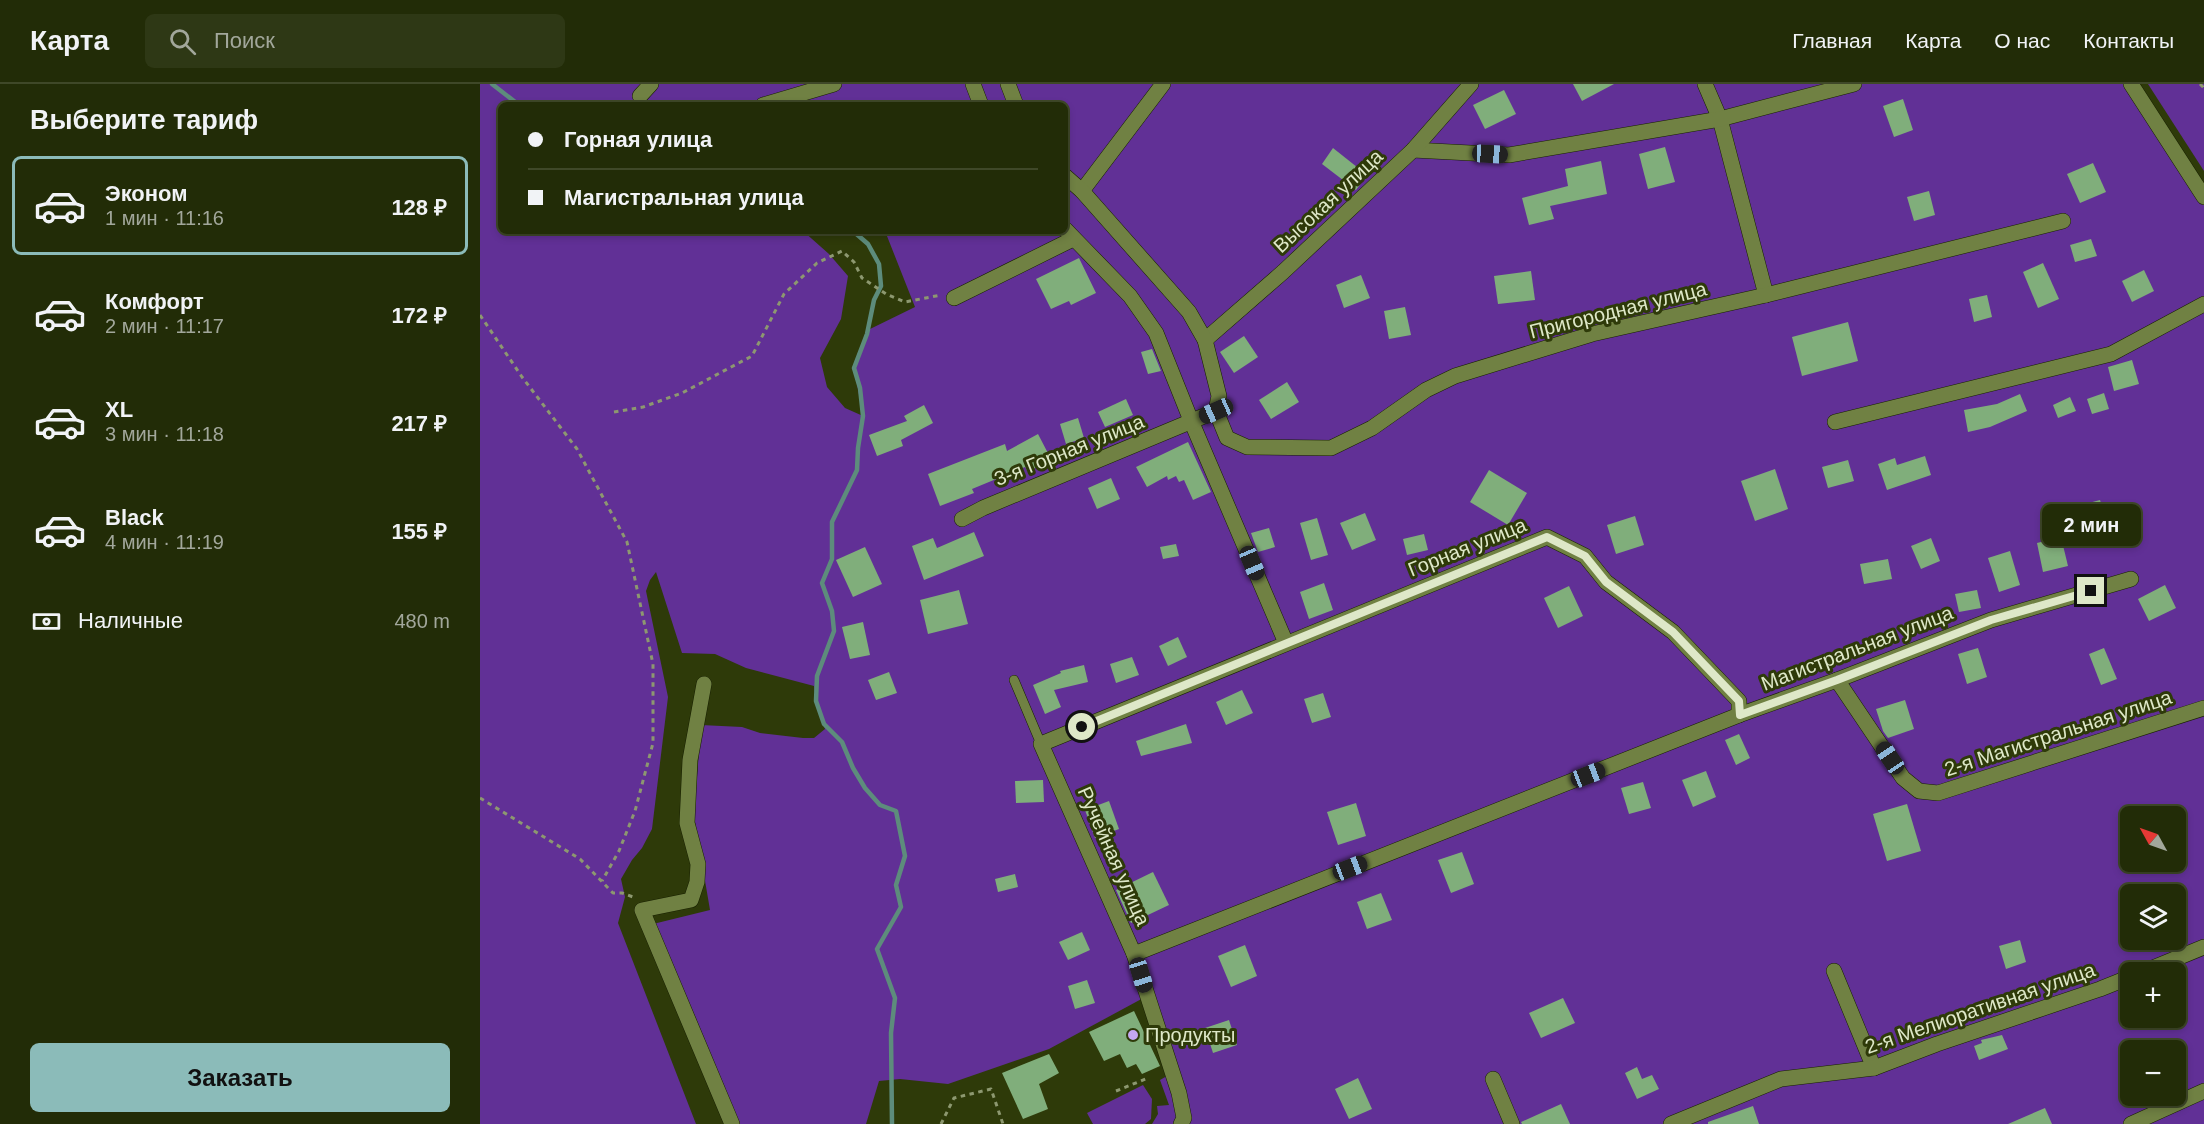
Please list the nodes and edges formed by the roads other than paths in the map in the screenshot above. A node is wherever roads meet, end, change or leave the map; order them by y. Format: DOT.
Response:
graph roads {
  1 [pos="651,84"];
  2 [pos="834,84"];
  3 [pos="973,84"];
  4 [pos="1008,84"];
  5 [pos="1163,84"];
  6 [pos="1471,84"];
  7 [pos="1705,84"];
  8 [pos="1854,84"];
  9 [pos="2132,84"];
  10 [pos="640,96"];
  11 [pos="773,102"];
  12 [pos="980,102"];
  13 [pos="1015,102"];
  14 [pos="1720,119"];
  15 [pos="1413,150"];
  16 [pos="1068,179"];
  17 [pos="1082,191"];
  18 [pos="2204,197"];
  19 [pos="2063,221"];
  20 [pos="1069,234"];
  21 [pos="1766,295"];
  22 [pos="954,298"];
  23 [pos="2204,304"];
  24 [pos="1204,340"];
  25 [pos="1216,411"];
  26 [pos="1192,423"];
  27 [pos="1835,423"];
  28 [pos="962,519"];
  29 [pos="2131,579"];
  30 [pos="1287,643"];
  31 [pos="1014,680"];
  32 [pos="1837,680"];
  33 [pos="704,684"];
  34 [pos="2204,708"];
  35 [pos="1740,715"];
  36 [pos="1041,744"];
  37 [pos="2204,947"];
  38 [pos="1134,954"];
  39 [pos="2167,962"];
  40 [pos="1834,971"];
  41 [pos="2120,981"];
  42 [pos="1874,1068"];
  43 [pos="1492,1079"];
  44 [pos="2204,1091"];
  45 [pos="732,1124"];
  46 [pos="1181,1124"];
  47 [pos="1512,1124"];
  48 [pos="1671,1124"];
  49 [pos="2131,1124"];
  1 -- 10 [label="street"];
  2 -- 11 [label="street"];
  3 -- 12 [label="street"];
  4 -- 13 [label="street"];
  5 -- 17 [label="street"];
  6 -- 15 [label="street, Высокая улица"];
  7 -- 14 [label="street"];
  8 -- 14 [label="street"];
  9 -- 18 [label="street"];
  14 -- 15 [label="street"];
  14 -- 21 [label="street"];
  15 -- 24 [label="street, Высокая улица"];
  16 -- 17 [label="street"];
  17 -- 24 [label="street"];
  19 -- 21 [label="street, Пригородная улица"];
  20 -- 22 [label="street"];
  20 -- 26 [label="street"];
  21 -- 25 [label="street, Пригородная улица"];
  23 -- 27 [label="street"];
  24 -- 25 [label="street"];
  25 -- 26 [label="street, 3-я Горная улица"];
  26 -- 28 [label="street, 3-я Горная улица"];
  26 -- 30 [label="street"];
  29 -- 32 [label="street, Магистральная улица"];
  30 -- 35 [label="street, Горная улица"];
  30 -- 36 [label="street, Горная улица"];
  31 -- 36 [label="lane"];
  32 -- 34 [label="street, 2-я Магистральная улица"];
  32 -- 35 [label="street, Магистральная улица"];
  33 -- 45 [label="street"];
  35 -- 38 [label="street, Магистральная улица"];
  36 -- 38 [label="street, Ручейная улица"];
  37 -- 39 [label="street"];
  38 -- 46 [label="street, Ручейная улица"];
  40 -- 42 [label="street"];
  41 -- 42 [label="street, 2-я Мелиоративная улица"];
  42 -- 48 [label="street, 2-я Мелиоративная улица"];
  43 -- 47 [label="street"];
  44 -- 49 [label="street"];
}
